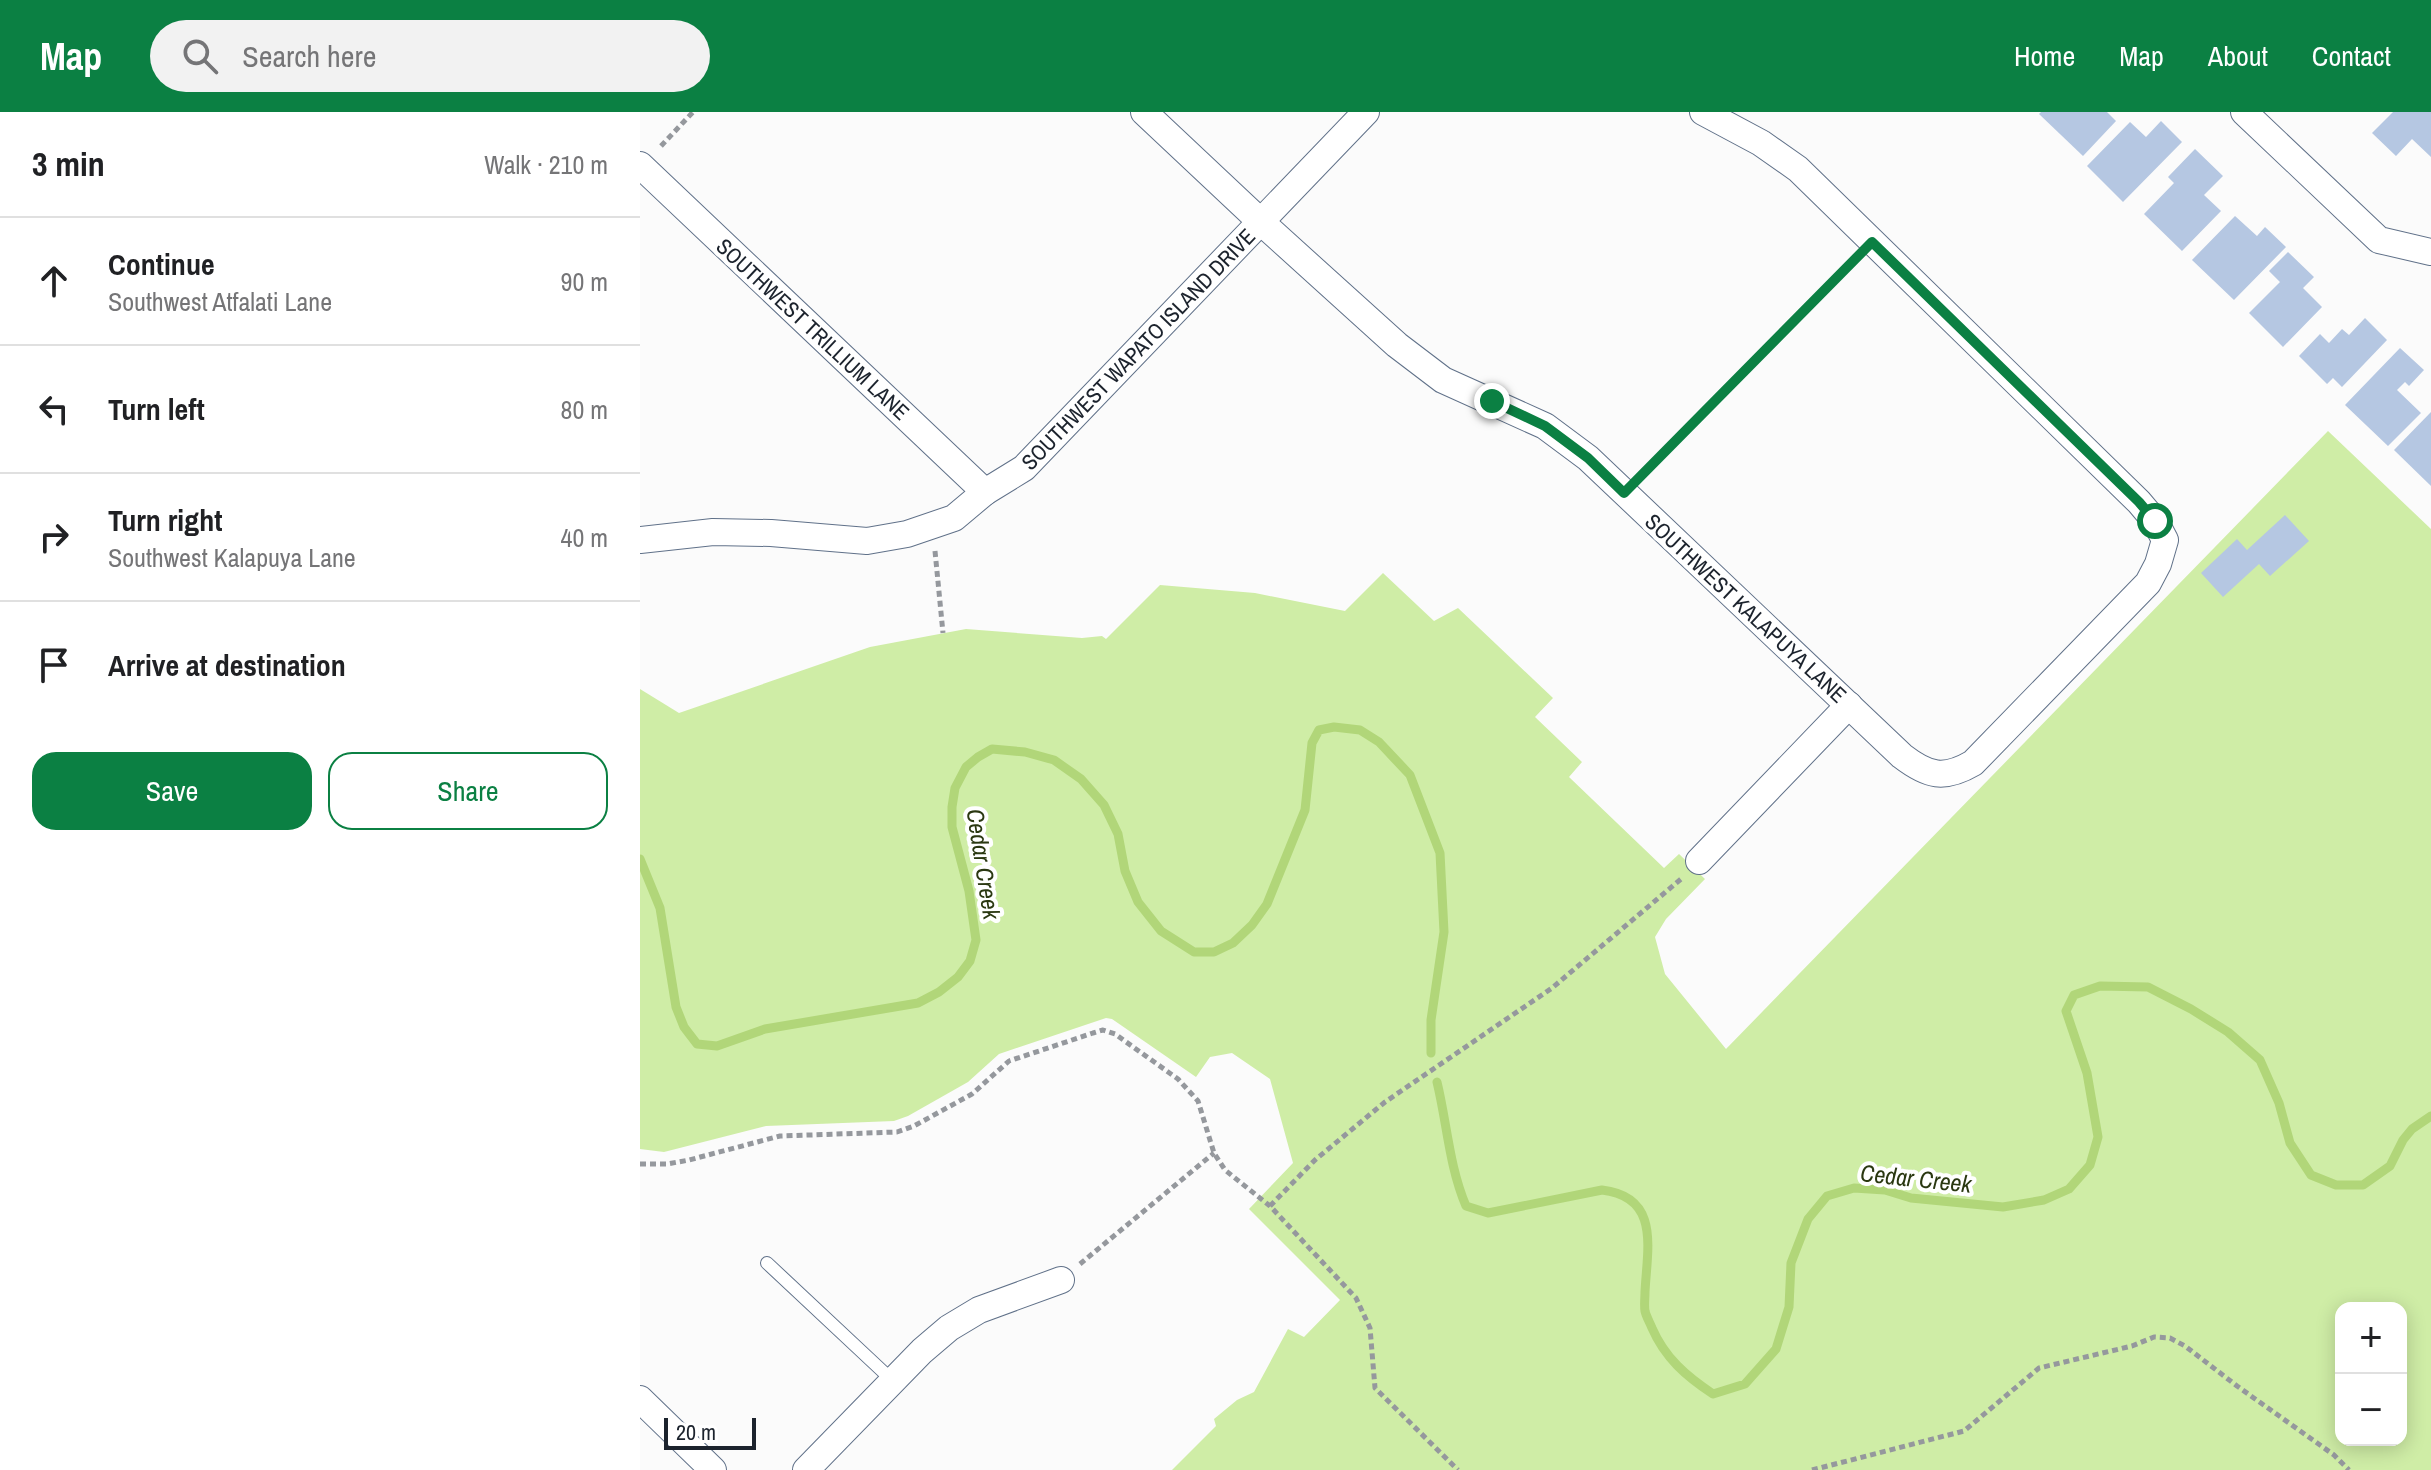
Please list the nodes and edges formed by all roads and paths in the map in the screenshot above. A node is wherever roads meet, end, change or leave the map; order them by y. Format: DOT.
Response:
graph roads {
  1 [pos="693,112"];
  2 [pos="1144,112"];
  3 [pos="1366,112"];
  4 [pos="1703,112"];
  5 [pos="2244,112"];
  6 [pos="641,166"];
  7 [pos="1261,222"];
  8 [pos="1872,242"];
  9 [pos="2431,252"];
  10 [pos="985,492"];
  11 [pos="1624,493"];
  12 [pos="932,526"];
  13 [pos="640,540"];
  14 [pos="943,633"];
  15 [pos="1849,705"];
  16 [pos="1699,861"];
  17 [pos="1214,1153"];
  18 [pos="640,1164"];
  19 [pos="1270,1206"];
  20 [pos="767,1263"];
  21 [pos="1061,1280"];
  22 [pos="893,1381"];
  23 [pos="640,1399"];
  24 [pos="713,1470"];
  25 [pos="806,1470"];
  26 [pos="1458,1470"];
  27 [pos="1812,1470"];
  28 [pos="2349,1470"];
  1 -- 6 [label="path"];
  2 -- 7 [label="street, SOUTHWEST KALAPUYA LANE"];
  3 -- 7 [label="street, SOUTHWEST WAPATO ISLAND DRIVE"];
  4 -- 8 [label="street"];
  5 -- 9 [label="street"];
  6 -- 10 [label="street, SOUTHWEST TRILLIUM LANE"];
  7 -- 10 [label="street, SOUTHWEST WAPATO ISLAND DRIVE"];
  7 -- 11 [label="street, SOUTHWEST KALAPUYA LANE"];
  8 -- 11 [label="path"];
  8 -- 15 [label="street, SOUTHWEST KALAPUYA LANE"];
  10 -- 12 [label="street, SOUTHWEST WAPATO ISLAND DRIVE"];
  11 -- 15 [label="street, SOUTHWEST KALAPUYA LANE"];
  12 -- 13 [label="street, SOUTHWEST WAPATO ISLAND DRIVE"];
  12 -- 14 [label="path"];
  15 -- 16 [label="street"];
  16 -- 19 [label="path"];
  17 -- 18 [label="path"];
  17 -- 19 [label="path"];
  17 -- 21 [label="path"];
  19 -- 26 [label="path"];
  20 -- 22 [label="lane"];
  21 -- 22 [label="street"];
  22 -- 25 [label="street"];
  23 -- 24 [label="street"];
  27 -- 28 [label="path"];
}
